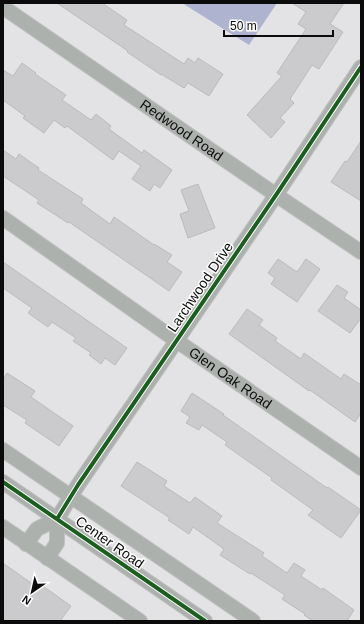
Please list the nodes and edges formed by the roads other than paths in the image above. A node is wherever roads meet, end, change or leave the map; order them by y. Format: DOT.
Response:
graph roads {
  1 [pos="3,7"];
  2 [pos="361,67"];
  3 [pos="276,195"];
  4 [pos="3,218"];
  5 [pos="361,252"];
  6 [pos="177,340"];
  7 [pos="3,450"];
  8 [pos="361,468"];
  9 [pos="3,482"];
  10 [pos="71,496"];
  11 [pos="57,519"];
  12 [pos="3,528"];
  13 [pos="26,544"];
  14 [pos="47,558"];
  15 [pos="251,620"];
  16 [pos="140,621"];
  17 [pos="205,621"];
  1 -- 3 [label="street, Redwood Road"];
  2 -- 3 [label="street, Larchwood Drive"];
  3 -- 5 [label="street, Redwood Road"];
  3 -- 6 [label="street, Larchwood Drive"];
  4 -- 6 [label="street, Glen Oak Road"];
  6 -- 8 [label="street, Glen Oak Road"];
  6 -- 10 [label="street, Larchwood Drive"];
  7 -- 10 [label="street, Center Road"];
  9 -- 11 [label="street, Center Road"];
  10 -- 11 [label="street, Larchwood Drive"];
  10 -- 15 [label="street, Center Road"];
  11 -- 13 [label="street"];
  11 -- 14 [label="street"];
  11 -- 17 [label="street, Center Road"];
  12 -- 13 [label="street"];
  13 -- 14 [label="street"];
  14 -- 16 [label="street"];
}
